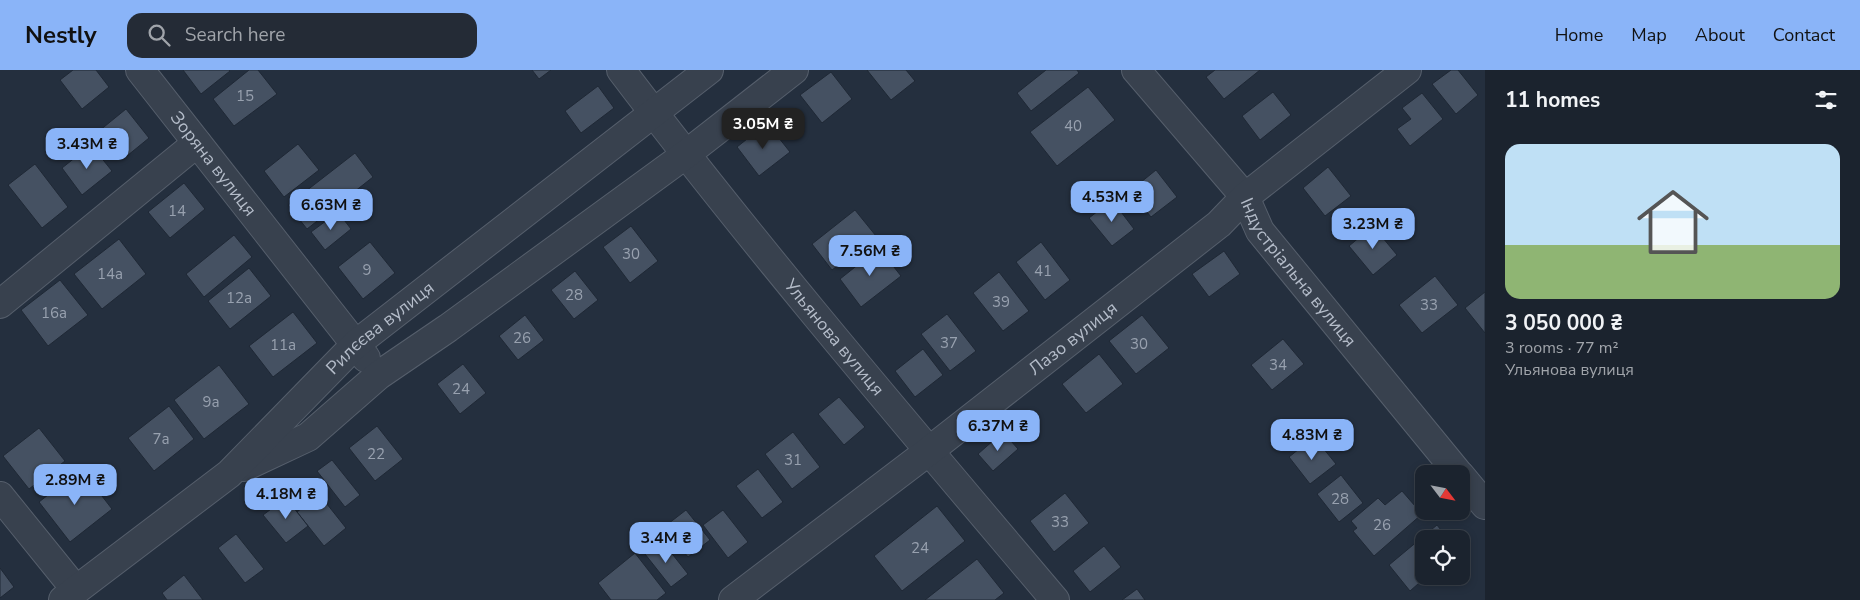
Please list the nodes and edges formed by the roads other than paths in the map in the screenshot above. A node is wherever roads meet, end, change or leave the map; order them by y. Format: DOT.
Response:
graph roads {
  1 [pos="140,70"];
  2 [pos="621,70"];
  3 [pos="708,70"];
  4 [pos="794,70"];
  5 [pos="1136,70"];
  6 [pos="1407,70"];
  7 [pos="654,113"];
  8 [pos="197,143"];
  9 [pos="685,155"];
  10 [pos="1245,197"];
  11 [pos="0,304"];
  12 [pos="356,344"];
  13 [pos="378,375"];
  14 [pos="929,451"];
  15 [pos="1452,465"];
  16 [pos="229,474"];
  17 [pos="1470,487"];
  18 [pos="0,496"];
  19 [pos="1485,505"];
  20 [pos="69,595"];
  21 [pos="733,600"];
  22 [pos="1055,600"];
  1 -- 8 [label="street, Зоряна вулиця"];
  2 -- 7 [label="street, Ульянова вулиця"];
  3 -- 7 [label="street, Рилєєва вулиця"];
  4 -- 9 [label="street"];
  5 -- 10 [label="street, Індустріальна вулиця"];
  6 -- 10 [label="street, Лазо вулиця"];
  7 -- 9 [label="street, Ульянова вулиця"];
  7 -- 12 [label="street, Рилєєва вулиця"];
  8 -- 11 [label="street"];
  8 -- 12 [label="street, Зоряна вулиця"];
  9 -- 13 [label="street"];
  9 -- 14 [label="street, Ульянова вулиця"];
  10 -- 14 [label="street, Лазо вулиця"];
  10 -- 15 [label="street, Індустріальна вулиця"];
  12 -- 13 [label="street, Зоряна вулиця"];
  12 -- 16 [label="street, Рилєєва вулиця"];
  13 -- 16 [label="street"];
  14 -- 21 [label="street, Лазо вулиця"];
  14 -- 22 [label="street, Ульянова вулиця"];
  16 -- 20 [label="street, Рилєєва вулиця"];
  17 -- 19 [label="street, Індустріальна вулиця"];
  18 -- 20 [label="street"];
}
